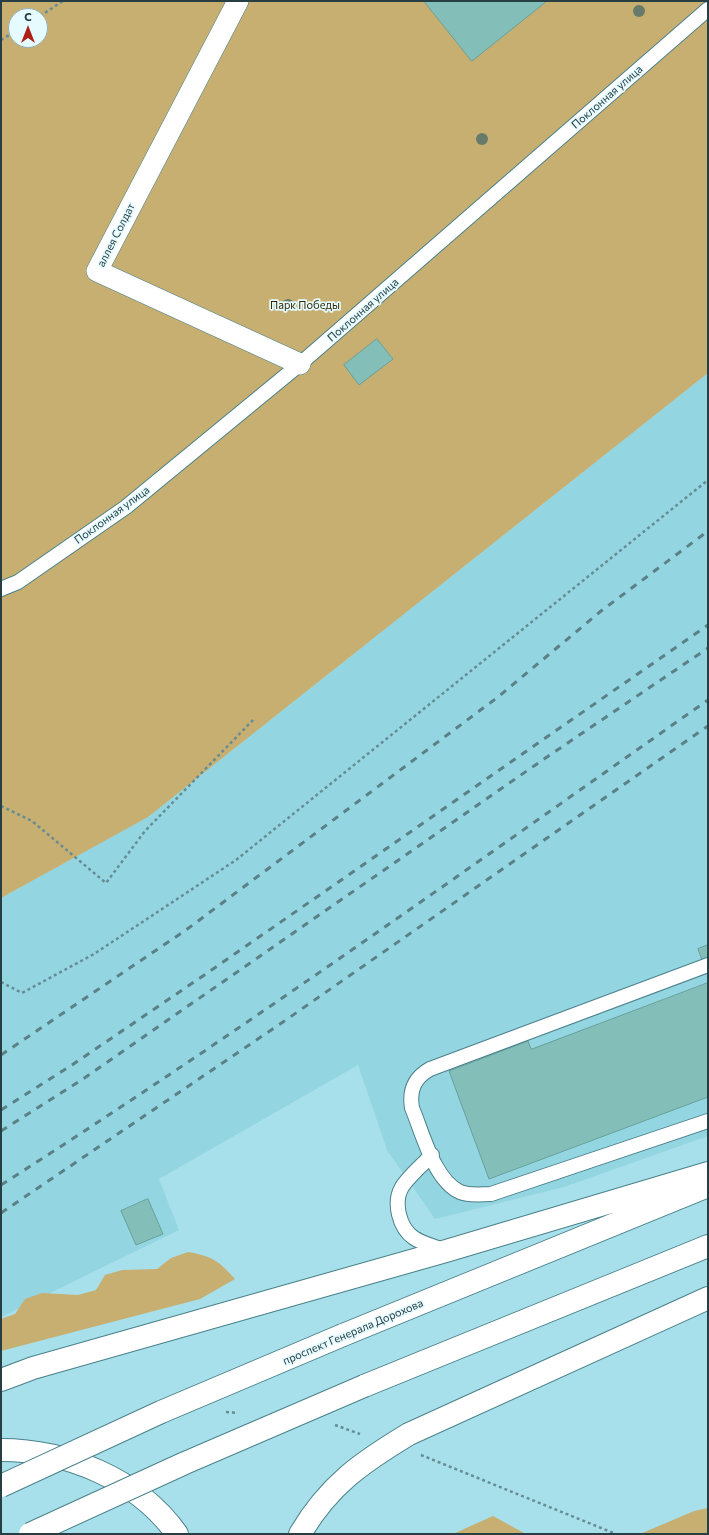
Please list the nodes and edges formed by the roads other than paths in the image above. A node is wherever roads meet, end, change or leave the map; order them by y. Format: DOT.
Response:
graph roads {
  1 [pos="238,1"];
  2 [pos="708,9"];
  3 [pos="300,364"];
  4 [pos="1,589"];
  5 [pos="708,965"];
  6 [pos="708,1121"];
  7 [pos="432,1155"];
  8 [pos="708,1173"];
  9 [pos="708,1186"];
  10 [pos="708,1246"];
  11 [pos="446,1251"];
  12 [pos="708,1298"];
  13 [pos="1,1380"];
  14 [pos="1,1450"];
  15 [pos="1,1486"];
  16 [pos="30,1534"];
  17 [pos="177,1534"];
  18 [pos="300,1534"];
  1 -- 3 [label="street, аллея Солдат"];
  2 -- 3 [label="lane, Поклонная улица"];
  3 -- 4 [label="lane, Поклонная улица"];
  5 -- 7 [label="lane"];
  6 -- 7 [label="lane"];
  7 -- 11 [label="lane"];
  8 -- 11 [label="main road"];
  9 -- 15 [label="main road, проспект Генерала Дорохова, bridge"];
  10 -- 16 [label="main road, bridge"];
  11 -- 13 [label="main road"];
  12 -- 18 [label="main road"];
  14 -- 17 [label="main road"];
}
